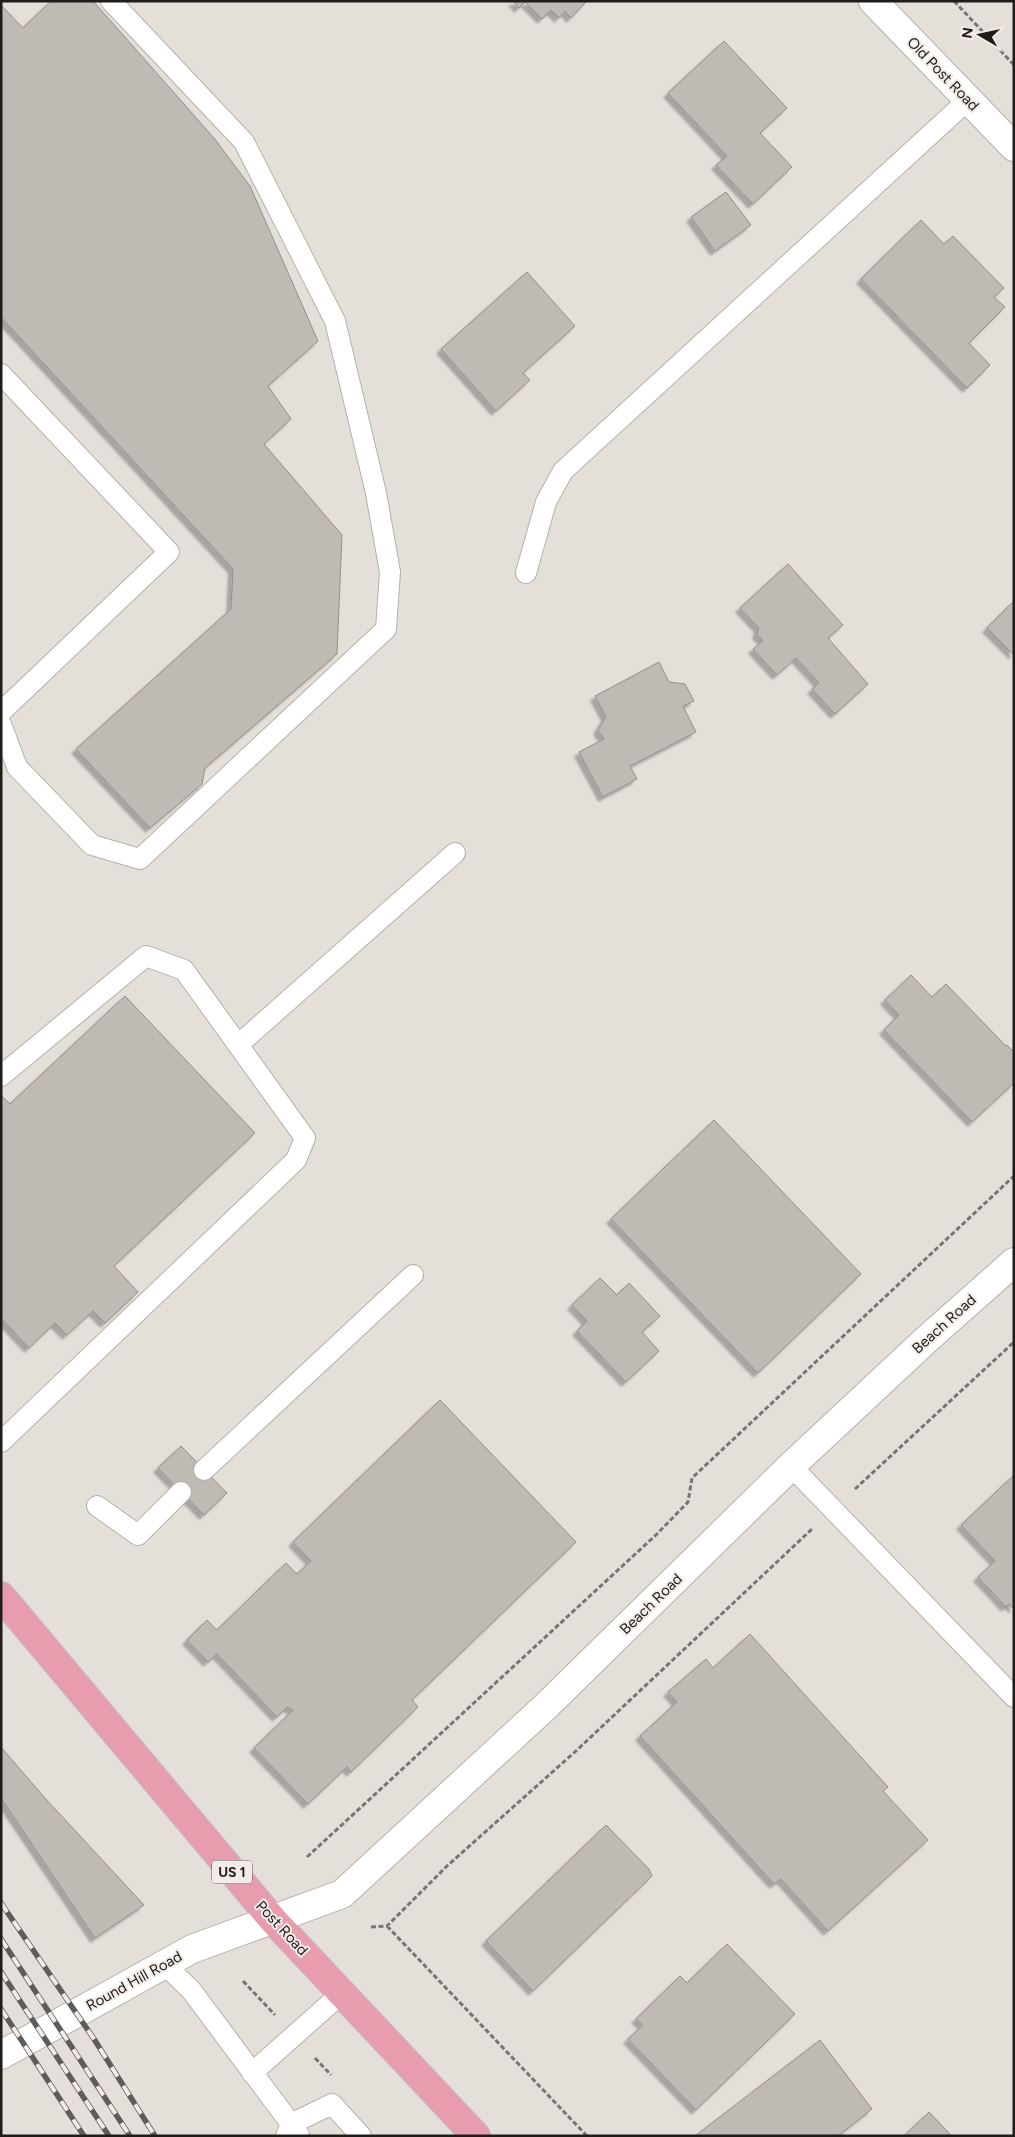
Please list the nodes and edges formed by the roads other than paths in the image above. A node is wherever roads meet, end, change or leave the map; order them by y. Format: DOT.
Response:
graph roads {
  1 [pos="111,1"];
  2 [pos="872,1"];
  3 [pos="968,100"];
  4 [pos="1014,147"];
  5 [pos="1,374"];
  6 [pos="526,573"];
  7 [pos="1,712"];
  8 [pos="1,724"];
  9 [pos="455,853"];
  10 [pos="238,1045"];
  11 [pos="1,1076"];
  12 [pos="1011,1270"];
  13 [pos="413,1275"];
  14 [pos="1,1442"];
  15 [pos="791,1466"];
  16 [pos="204,1470"];
  17 [pos="181,1492"];
  18 [pos="97,1506"];
  19 [pos="1,1596"];
  20 [pos="1014,1698"];
  21 [pos="272,1920"];
  22 [pos="164,1964"];
  23 [pos="342,1993"];
  24 [pos="1,2055"];
  25 [pos="252,2073"];
  26 [pos="292,2132"];
  27 [pos="361,2136"];
  28 [pos="476,2136"];
  1 -- 8 [label="lane"];
  2 -- 3 [label="street, Old Post Road"];
  3 -- 4 [label="street, Old Post Road"];
  3 -- 6 [label="lane"];
  5 -- 7 [label="lane"];
  9 -- 10 [label="lane"];
  10 -- 11 [label="lane"];
  10 -- 14 [label="lane"];
  12 -- 15 [label="street, Beach Road"];
  13 -- 16 [label="lane"];
  15 -- 20 [label="lane"];
  15 -- 21 [label="street, Beach Road"];
  17 -- 18 [label="lane"];
  19 -- 21 [label="main road, Post Road / US 1"];
  21 -- 22 [label="street, Round Hill Road"];
  21 -- 23 [label="main road, Post Road / US 1"];
  22 -- 24 [label="street, Round Hill Road"];
  22 -- 25 [label="lane"];
  23 -- 25 [label="lane"];
  23 -- 28 [label="main road, Post Road / US 1"];
  25 -- 26 [label="lane"];
  26 -- 27 [label="lane"];
}
